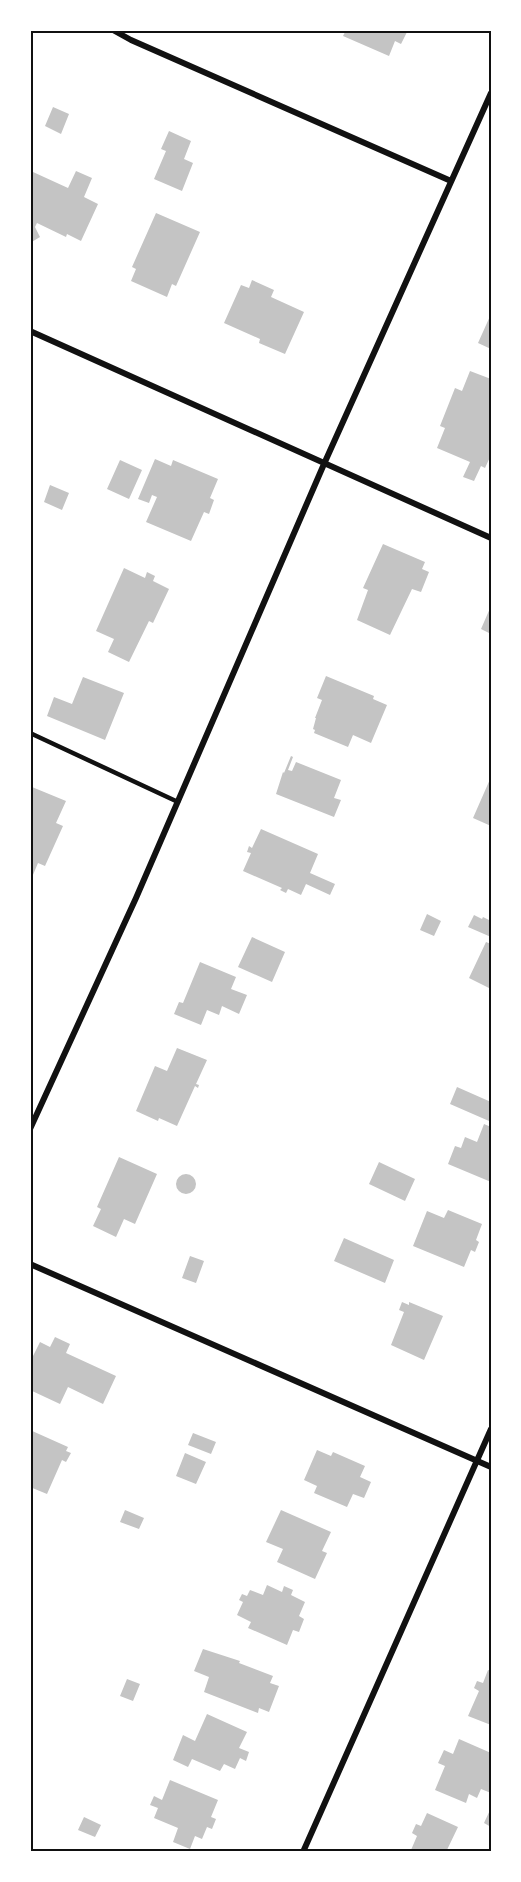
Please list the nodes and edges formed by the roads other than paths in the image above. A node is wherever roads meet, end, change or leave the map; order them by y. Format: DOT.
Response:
graph roads {
  1 [pos="113,30"];
  2 [pos="491,93"];
  3 [pos="452,181"];
  4 [pos="30,331"];
  5 [pos="324,464"];
  6 [pos="491,538"];
  7 [pos="30,733"];
  8 [pos="178,802"];
  9 [pos="30,1129"];
  10 [pos="30,1264"];
  11 [pos="491,1429"];
  12 [pos="477,1460"];
  13 [pos="491,1467"];
  14 [pos="303,1852"];
  1 -- 3 [label="street"];
  2 -- 3 [label="street"];
  3 -- 5 [label="street"];
  4 -- 5 [label="street"];
  5 -- 6 [label="street"];
  5 -- 8 [label="street"];
  7 -- 8 [label="lane"];
  8 -- 9 [label="street"];
  10 -- 12 [label="street"];
  11 -- 12 [label="street"];
  12 -- 13 [label="street"];
  12 -- 14 [label="street"];
}
